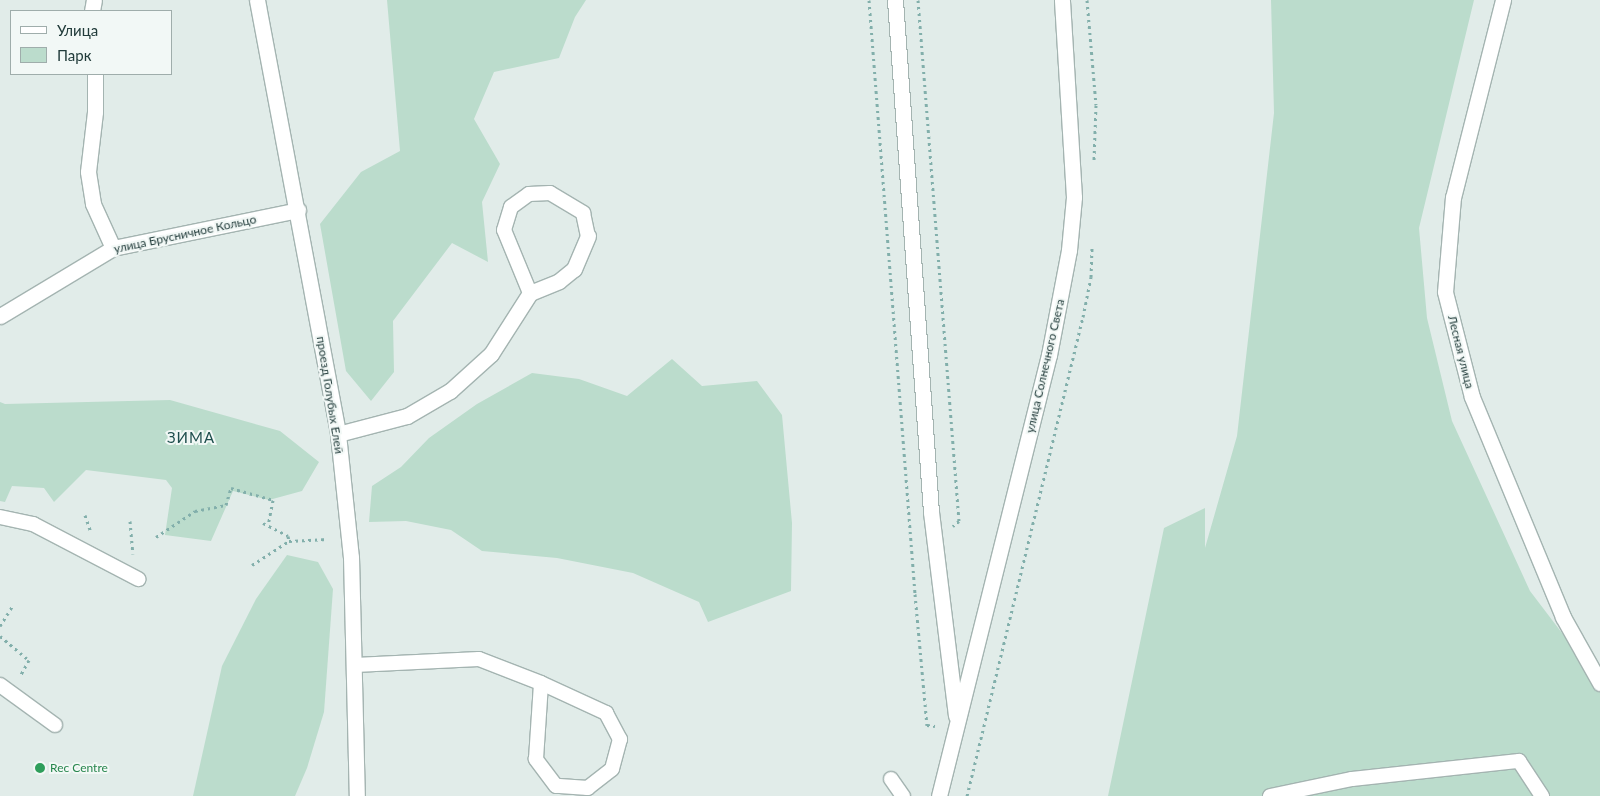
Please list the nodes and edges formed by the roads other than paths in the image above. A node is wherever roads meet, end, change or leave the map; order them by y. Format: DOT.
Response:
graph roads {
  1 [pos="257,0"];
  2 [pos="894,0"];
  3 [pos="1062,0"];
  4 [pos="1503,0"];
  5 [pos="94,75"];
  6 [pos="298,210"];
  7 [pos="588,236"];
  8 [pos="113,248"];
  9 [pos="530,293"];
  10 [pos="0,316"];
  11 [pos="338,434"];
  12 [pos="0,517"];
  13 [pos="138,579"];
  14 [pos="355,665"];
  15 [pos="541,683"];
  16 [pos="1600,683"];
  17 [pos="5,688"];
  18 [pos="957,724"];
  19 [pos="55,725"];
  20 [pos="891,779"];
  21 [pos="357,796"];
  22 [pos="903,796"];
  23 [pos="940,796"];
  24 [pos="1270,796"];
  25 [pos="1542,796"];
  1 -- 6 [label="street, проезд Голубых Елей"];
  2 -- 18 [label="street, улица Солнечного Света"];
  3 -- 18 [label="street, улица Солнечного Света"];
  4 -- 16 [label="street, Лесная улица"];
  5 -- 8 [label="street"];
  6 -- 8 [label="street, улица Брусничное Кольцо"];
  6 -- 11 [label="street, проезд Голубых Елей"];
  7 -- 9 [label="street"];
  7 -- 9 [label="lane"];
  8 -- 10 [label="street, улица Брусничное Кольцо"];
  9 -- 11 [label="street"];
  11 -- 14 [label="street, проезд Голубых Елей"];
  12 -- 13 [label="lane"];
  14 -- 15 [label="lane"];
  14 -- 21 [label="street, проезд Голубых Елей"];
  15 -- 15 [label="lane"];
  17 -- 19 [label="lane"];
  18 -- 23 [label="street, улица Солнечного Света"];
  20 -- 22 [label="lane"];
  24 -- 25 [label="lane"];
}
